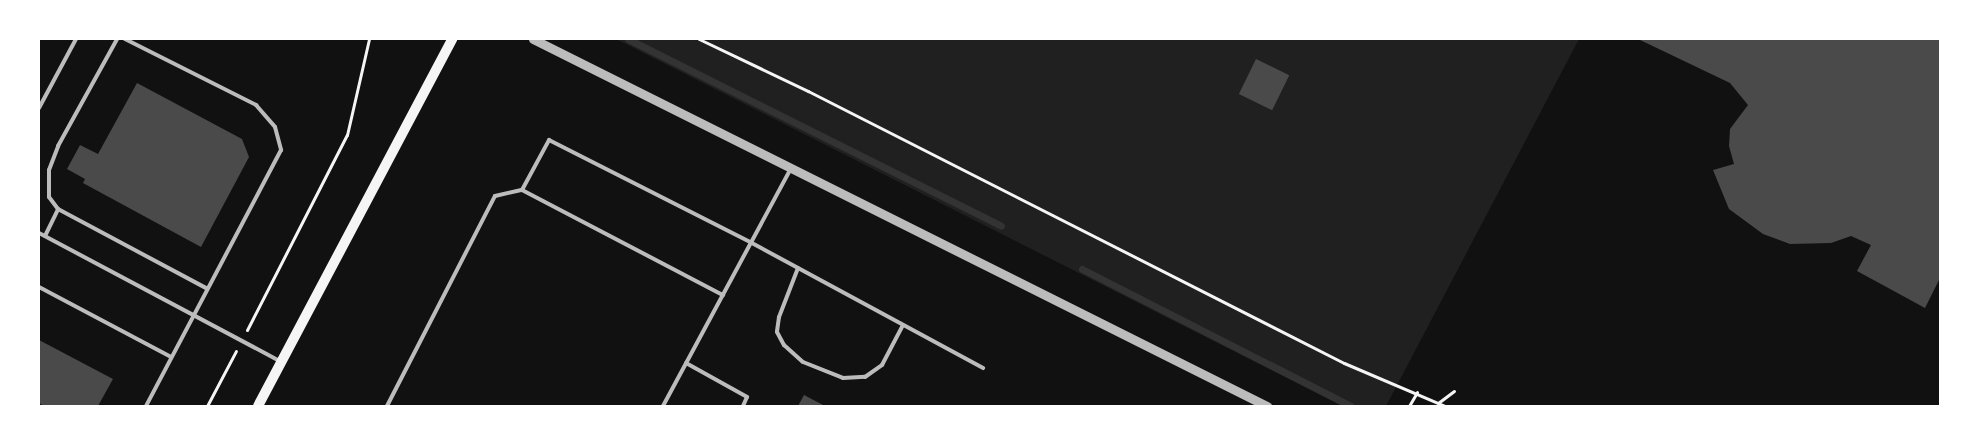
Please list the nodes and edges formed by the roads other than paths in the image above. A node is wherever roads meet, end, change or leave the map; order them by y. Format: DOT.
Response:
graph roads {
  1 [pos="76,39"];
  2 [pos="117,39"];
  3 [pos="125,39"];
  4 [pos="452,39"];
  5 [pos="533,39"];
  6 [pos="39,108"];
  7 [pos="790,168"];
  8 [pos="522,190"];
  9 [pos="58,209"];
  10 [pos="39,233"];
  11 [pos="45,236"];
  12 [pos="750,242"];
  13 [pos="798,268"];
  14 [pos="39,287"];
  15 [pos="206,288"];
  16 [pos="723,295"];
  17 [pos="192,314"];
  18 [pos="903,325"];
  19 [pos="171,357"];
  20 [pos="282,362"];
  21 [pos="686,363"];
  22 [pos="983,368"];
  23 [pos="146,406"];
  24 [pos="258,406"];
  25 [pos="387,406"];
  26 [pos="663,406"];
  27 [pos="743,406"];
  28 [pos="1267,406"];
  1 -- 6 [label="lane"];
  2 -- 9 [label="lane"];
  3 -- 15 [label="lane"];
  4 -- 20 [label="main road"];
  5 -- 7 [label="street"];
  7 -- 12 [label="lane"];
  7 -- 28 [label="street"];
  8 -- 12 [label="lane"];
  8 -- 16 [label="lane"];
  8 -- 25 [label="lane"];
  9 -- 11 [label="lane"];
  9 -- 15 [label="lane"];
  10 -- 11 [label="lane"];
  11 -- 17 [label="lane"];
  12 -- 13 [label="lane"];
  12 -- 16 [label="lane"];
  13 -- 18 [label="lane"];
  13 -- 18 [label="lane"];
  14 -- 19 [label="lane"];
  15 -- 17 [label="lane"];
  16 -- 21 [label="lane"];
  17 -- 19 [label="lane"];
  17 -- 20 [label="lane"];
  18 -- 22 [label="lane"];
  19 -- 23 [label="lane"];
  20 -- 24 [label="main road"];
  21 -- 26 [label="lane"];
  21 -- 27 [label="lane"];
}
